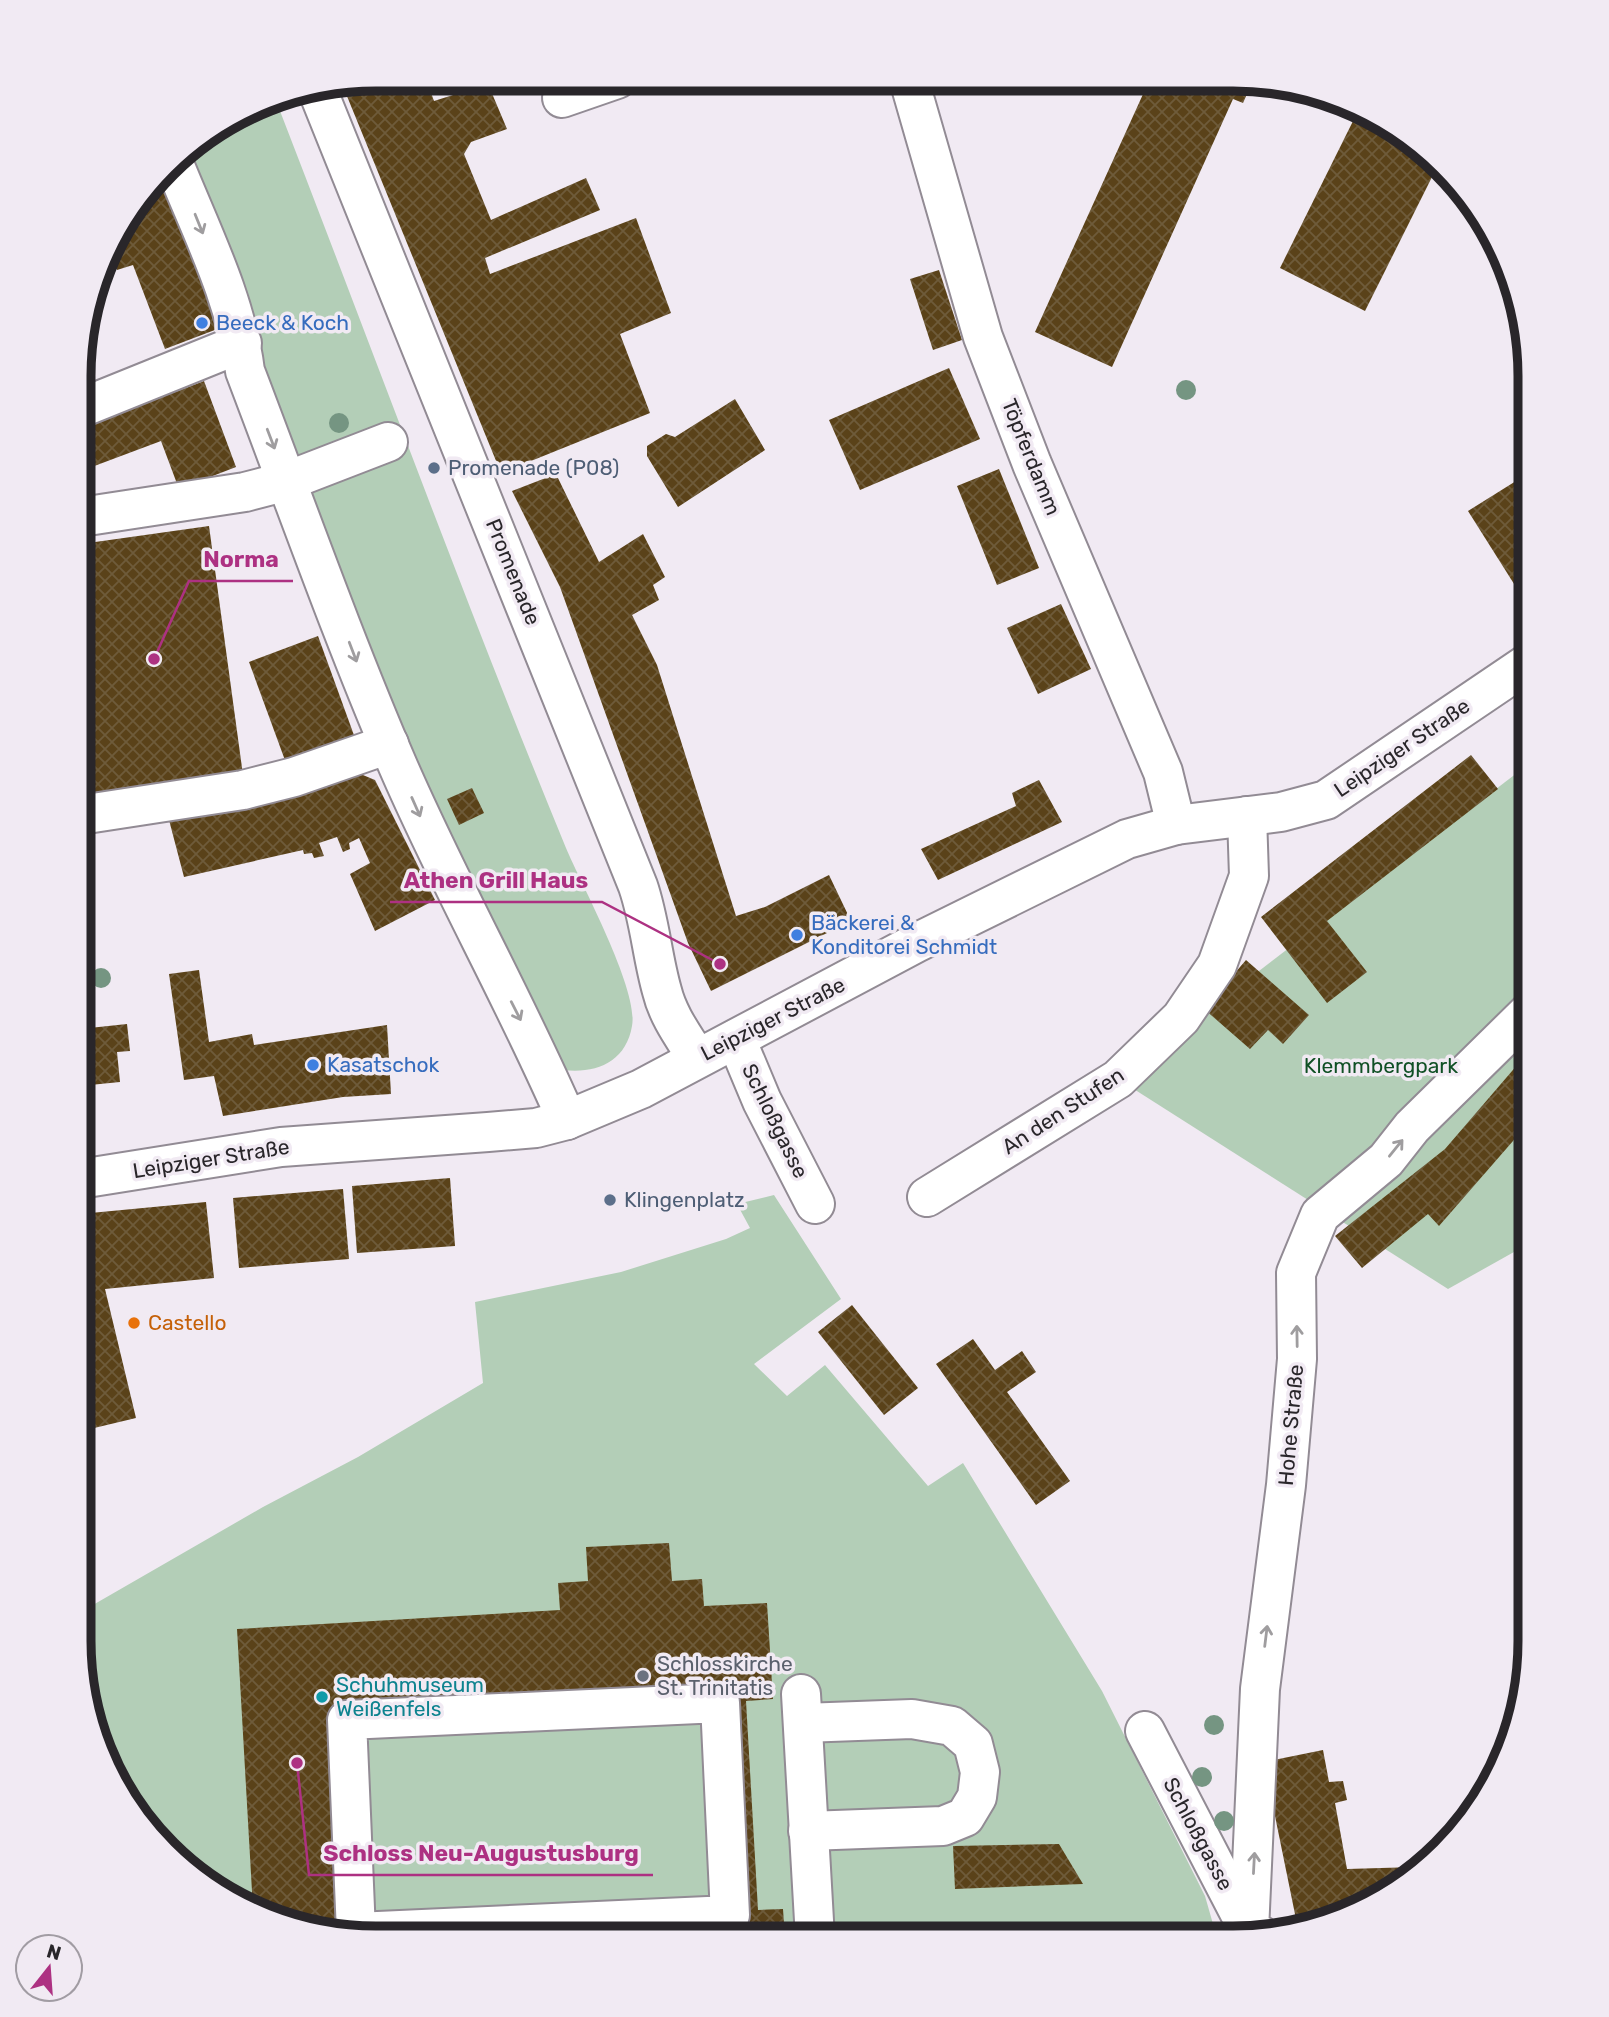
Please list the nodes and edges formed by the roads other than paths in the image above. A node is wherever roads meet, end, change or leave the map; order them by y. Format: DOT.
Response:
graph roads {
  1 [pos="580,91"];
  2 [pos="912,91"];
  3 [pos="320,96"];
  4 [pos="562,97"];
  5 [pos="178,172"];
  6 [pos="242,343"];
  7 [pos="91,404"];
  8 [pos="388,442"];
  9 [pos="287,481"];
  10 [pos="91,516"];
  11 [pos="1518,670"];
  12 [pos="389,744"];
  13 [pos="91,813"];
  14 [pos="1247,816"];
  15 [pos="1176,825"];
  16 [pos="1518,1023"];
  17 [pos="736,1039"];
  18 [pos="697,1058"];
  19 [pos="567,1120"];
  20 [pos="91,1177"];
  21 [pos="927,1197"];
  22 [pos="816,1204"];
  23 [pos="346,1720"];
  24 [pos="1145,1731"];
  25 [pos="808,1832"];
  26 [pos="356,1925"];
  27 [pos="1247,1925"];
  28 [pos="1252,1925"];
  29 [pos="488,1926"];
  30 [pos="814,1926"];
  1 -- 4 [label="street"];
  2 -- 15 [label="street, Töpferdamm"];
  3 -- 18 [label="street, Promenade"];
  5 -- 6 [label="street, one-way"];
  6 -- 7 [label="street"];
  6 -- 9 [label="street, one-way"];
  8 -- 9 [label="street"];
  9 -- 10 [label="street"];
  9 -- 12 [label="street, one-way"];
  11 -- 14 [label="street, Leipziger Straße"];
  12 -- 13 [label="street"];
  12 -- 19 [label="street, one-way"];
  14 -- 15 [label="street, Leipziger Straße"];
  14 -- 21 [label="street, An den Stufen"];
  15 -- 17 [label="street, Leipziger Straße"];
  28 -- 16 [label="street, Hohe Straße, one-way"];
  17 -- 18 [label="street, Leipziger Straße"];
  17 -- 22 [label="street, Schloßgasse"];
  18 -- 19 [label="street, Leipziger Straße"];
  19 -- 20 [label="street, Leipziger Straße"];
  23 -- 26 [label="street"];
  23 -- 29 [label="street"];
  24 -- 27 [label="street, Schloßgasse"];
  25 -- 25 [label="street"];
  25 -- 30 [label="street"];
}
